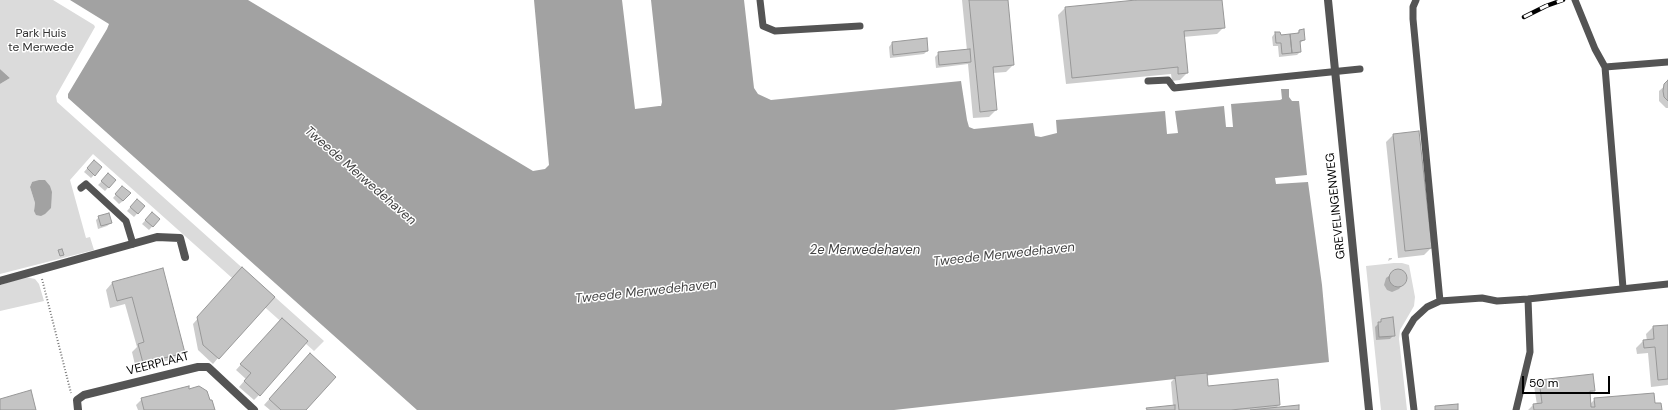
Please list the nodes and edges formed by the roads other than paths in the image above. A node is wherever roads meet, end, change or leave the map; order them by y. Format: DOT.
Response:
graph roads {
  1 [pos="760,0"];
  2 [pos="1328,0"];
  3 [pos="1416,0"];
  4 [pos="1575,0"];
  5 [pos="860,26"];
  6 [pos="1668,62"];
  7 [pos="1605,67"];
  8 [pos="1360,69"];
  9 [pos="1335,73"];
  10 [pos="1148,81"];
  11 [pos="81,188"];
  12 [pos="133,244"];
  13 [pos="185,256"];
  14 [pos="0,281"];
  15 [pos="1668,284"];
  16 [pos="1622,288"];
  17 [pos="1528,299"];
  18 [pos="1440,301"];
  19 [pos="78,410"];
  20 [pos="254,410"];
  21 [pos="1369,410"];
  22 [pos="1414,410"];
  23 [pos="1516,410"];
  1 -- 5 [label="lane"];
  2 -- 9 [label="street, GREVELINGENWEG"];
  3 -- 18 [label="lane"];
  4 -- 7 [label="lane"];
  6 -- 7 [label="lane"];
  7 -- 16 [label="lane"];
  8 -- 9 [label="lane"];
  9 -- 10 [label="lane"];
  9 -- 21 [label="street, GREVELINGENWEG"];
  11 -- 12 [label="lane"];
  12 -- 13 [label="street"];
  12 -- 14 [label="street"];
  15 -- 16 [label="lane"];
  16 -- 17 [label="lane"];
  17 -- 18 [label="lane"];
  17 -- 23 [label="lane"];
  18 -- 22 [label="lane"];
  19 -- 20 [label="street, VEERPLAAT"];
}
